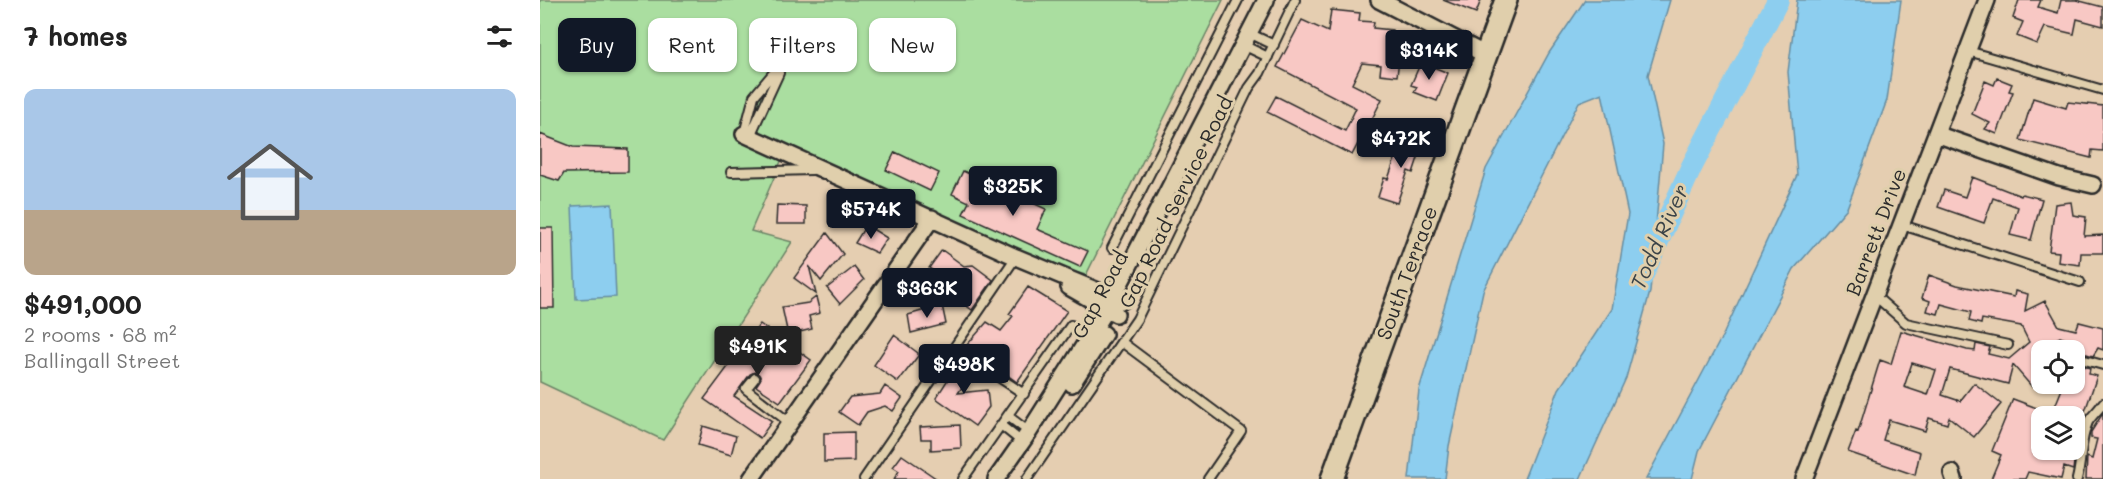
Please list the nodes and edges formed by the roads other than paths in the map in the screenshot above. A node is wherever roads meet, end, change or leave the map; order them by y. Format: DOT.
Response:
graph roads {
  1 [pos="1238,0"];
  2 [pos="1296,0"];
  3 [pos="1379,0"];
  4 [pos="1506,0"];
  5 [pos="1987,0"];
  6 [pos="1261,2"];
  7 [pos="1246,39"];
  8 [pos="1274,45"];
  9 [pos="1968,51"];
  10 [pos="1486,55"];
  11 [pos="1268,57"];
  12 [pos="2103,90"];
  13 [pos="1936,134"];
  14 [pos="747,135"];
  15 [pos="731,172"];
  16 [pos="832,172"];
  17 [pos="2093,185"];
  18 [pos="932,218"];
  19 [pos="1902,225"];
  20 [pos="1113,248"];
  21 [pos="1016,257"];
  22 [pos="2080,282"];
  23 [pos="1874,295"];
  24 [pos="1114,305"];
  25 [pos="1071,325"];
  26 [pos="1123,343"];
  27 [pos="2008,345"];
  28 [pos="955,348"];
  29 [pos="2085,360"];
  30 [pos="2103,365"];
  31 [pos="755,378"];
  32 [pos="1024,394"];
  33 [pos="2103,403"];
  34 [pos="1008,417"];
  35 [pos="790,423"];
  36 [pos="1002,426"];
  37 [pos="1026,437"];
  38 [pos="751,479"];
  39 [pos="864,479"];
  40 [pos="963,479"];
  41 [pos="996,479"];
  42 [pos="1028,479"];
  43 [pos="1208,479"];
  44 [pos="1332,479"];
  45 [pos="1804,479"];
  46 [pos="2077,479"];
  1 -- 20 [label="lane, Gap Road Service Road"];
  2 -- 8 [label="lane, Gap Road Service Road"];
  3 -- 10 [label="street"];
  4 -- 10 [label="street, South Terrace"];
  5 -- 9 [label="street, Barrett Drive"];
  6 -- 7 [label="street, Gap Road"];
  7 -- 8 [label="lane"];
  7 -- 11 [label="lane"];
  7 -- 24 [label="street, Gap Road"];
  8 -- 11 [label="lane, Gap Road Service Road"];
  9 -- 12 [label="lane"];
  9 -- 13 [label="street, Barrett Drive"];
  10 -- 44 [label="street, South Terrace"];
  11 -- 26 [label="lane, Gap Road Service Road"];
  13 -- 17 [label="street"];
  13 -- 19 [label="street, Barrett Drive"];
  14 -- 14 [label="lane"];
  14 -- 16 [label="street"];
  15 -- 16 [label="lane"];
  16 -- 18 [label="street"];
  18 -- 21 [label="street"];
  18 -- 35 [label="street"];
  19 -- 22 [label="lane"];
  19 -- 23 [label="street, Barrett Drive"];
  21 -- 24 [label="street"];
  21 -- 28 [label="lane"];
  23 -- 27 [label="lane"];
  23 -- 45 [label="street, Barrett Drive"];
  24 -- 37 [label="street, Gap Road"];
  25 -- 32 [label="lane"];
  26 -- 42 [label="lane, Gap Road Service Road"];
  26 -- 43 [label="lane"];
  28 -- 32 [label="lane"];
  28 -- 39 [label="lane"];
  29 -- 30 [label="lane"];
  31 -- 35 [label="lane"];
  32 -- 34 [label="lane"];
  33 -- 46 [label="lane"];
  34 -- 36 [label="lane"];
  34 -- 37 [label="lane"];
  35 -- 38 [label="street"];
  36 -- 37 [label="lane"];
  36 -- 40 [label="lane"];
  37 -- 41 [label="street, Gap Road"];
}
